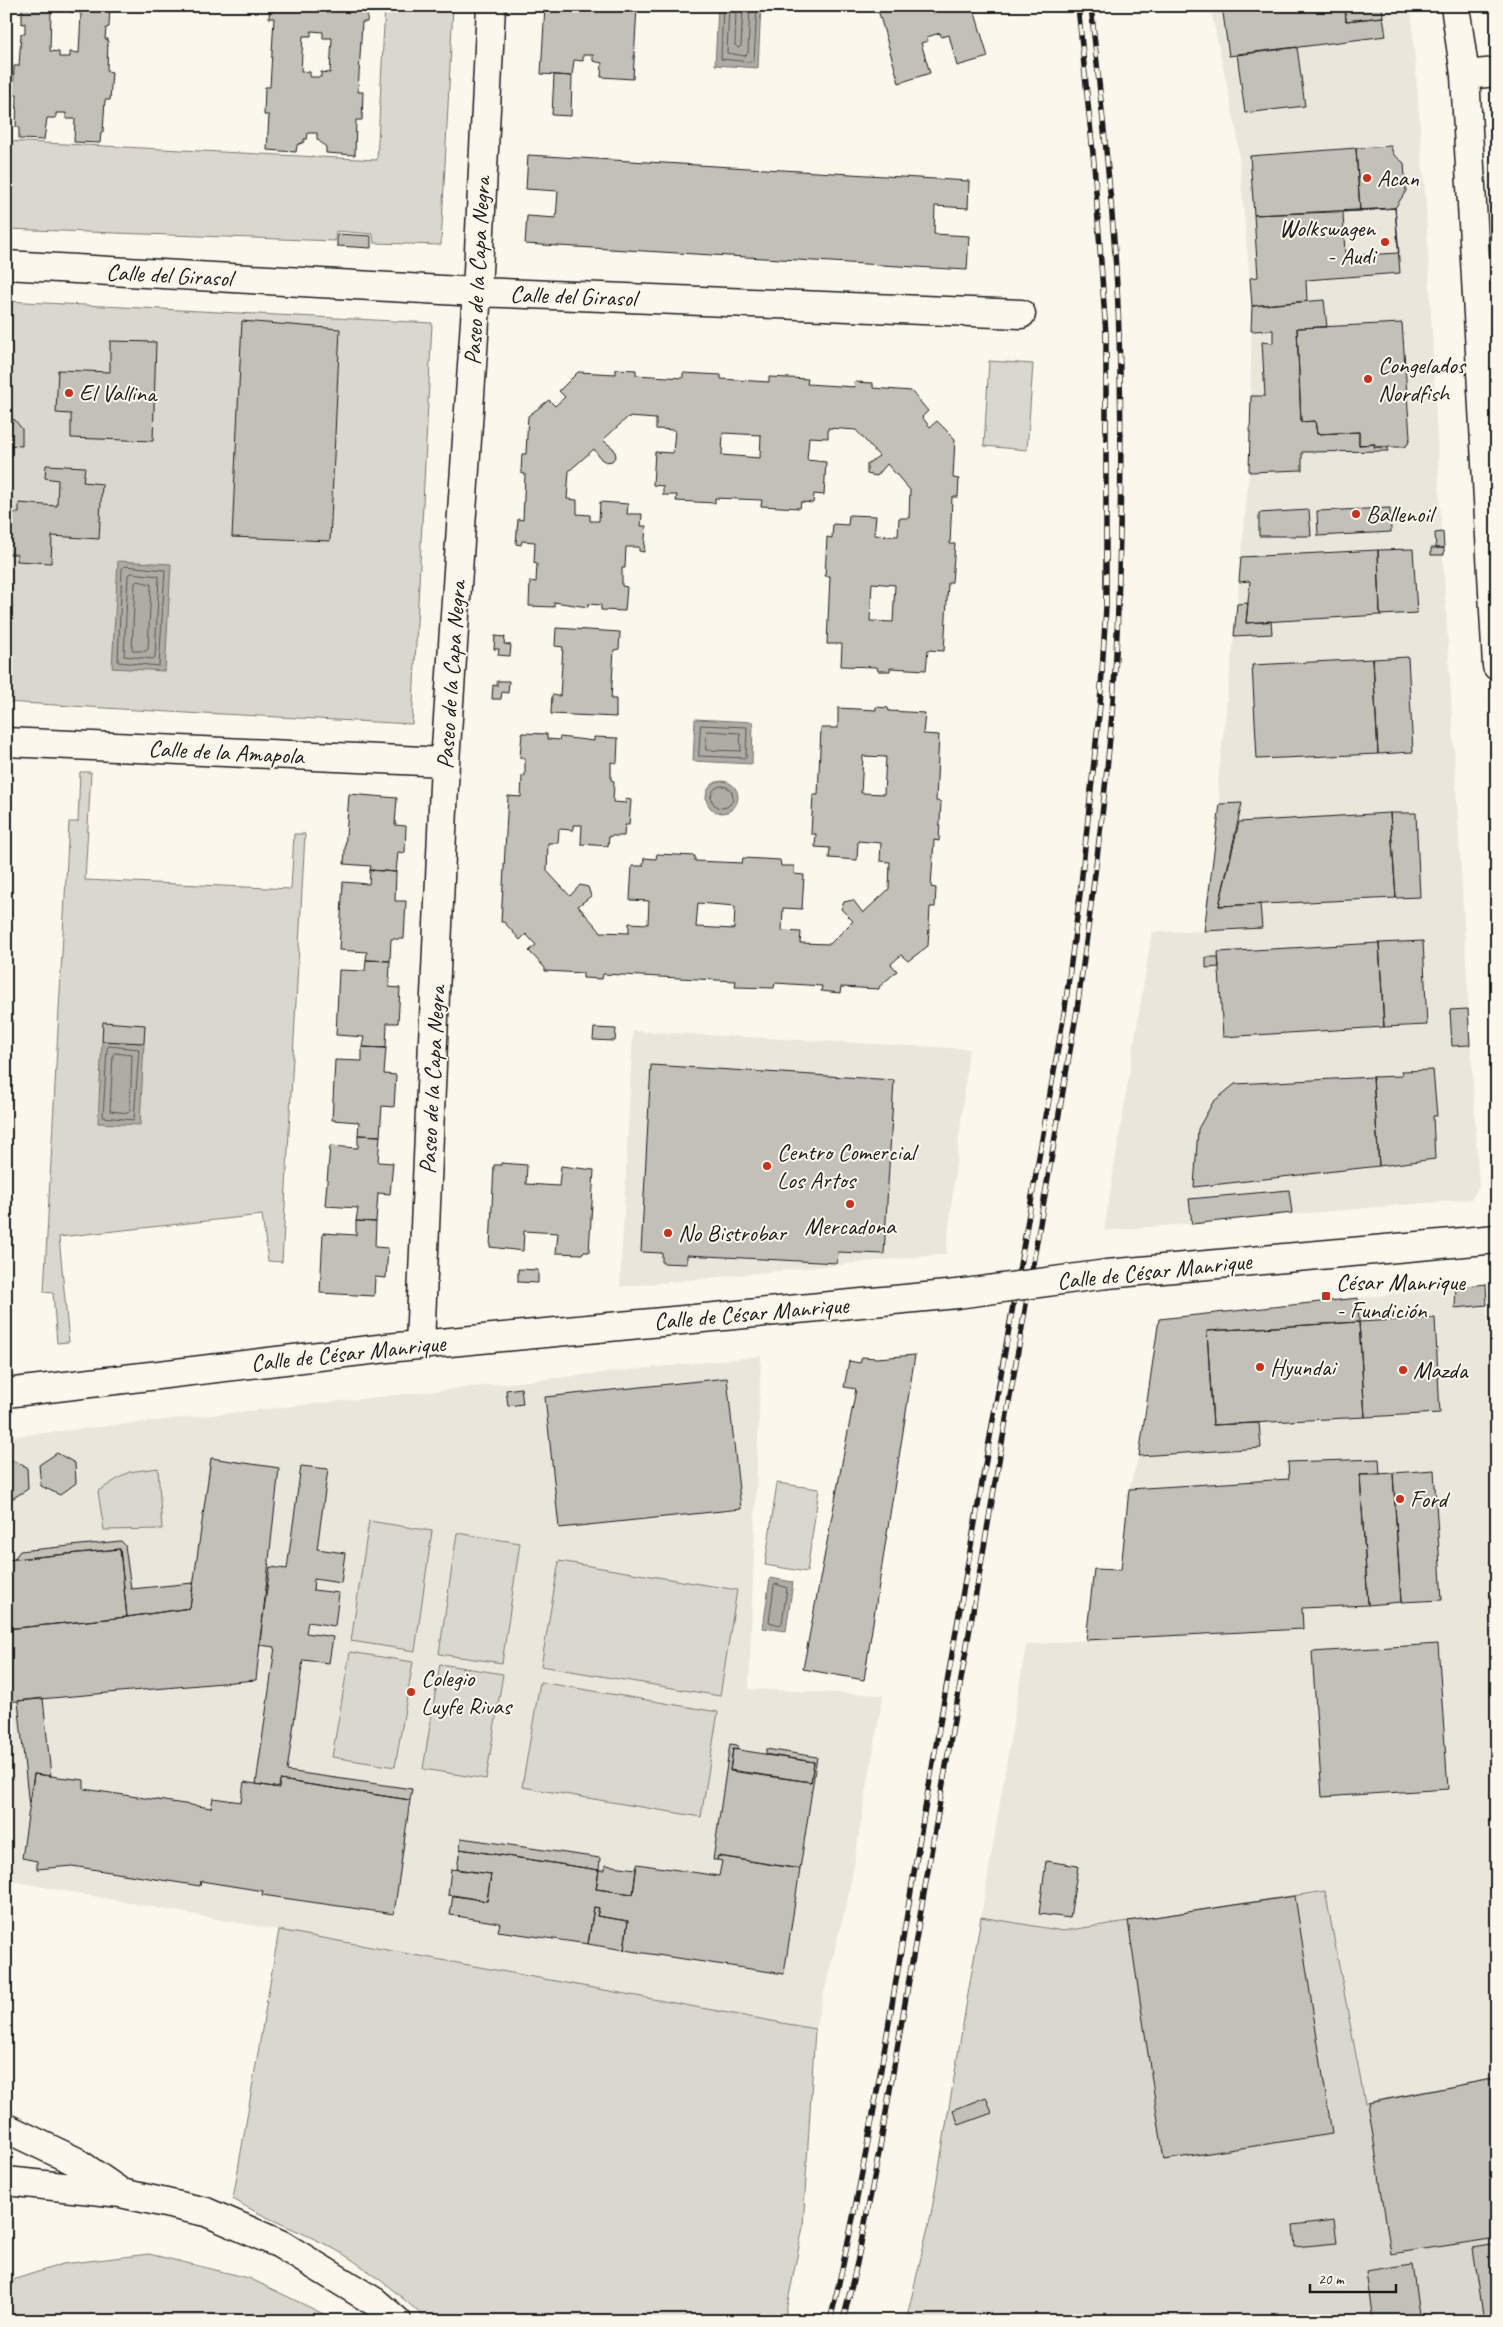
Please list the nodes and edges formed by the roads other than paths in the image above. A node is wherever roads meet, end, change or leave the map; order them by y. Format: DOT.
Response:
graph roads {
  1 [pos="491,6"];
  2 [pos="1455,6"];
  3 [pos="1497,72"];
  4 [pos="1465,75"];
  5 [pos="6,265"];
  6 [pos="476,292"];
  7 [pos="1021,314"];
  8 [pos="1497,666"];
  9 [pos="6,742"];
  10 [pos="446,762"];
  11 [pos="1497,1239"];
  12 [pos="420,1344"];
  13 [pos="6,1393"];
  14 [pos="6,2128"];
  15 [pos="6,2181"];
  16 [pos="121,2193"];
  17 [pos="397,2321"];
  1 -- 6 [label="street, Paseo de la Capa Negra"];
  2 -- 4 [label="street"];
  3 -- 4 [label="street"];
  4 -- 8 [label="street"];
  5 -- 6 [label="street, Calle del Girasol"];
  6 -- 7 [label="street, Calle del Girasol"];
  6 -- 10 [label="street, Paseo de la Capa Negra"];
  9 -- 10 [label="street, Calle de la Amapola"];
  10 -- 12 [label="street, Paseo de la Capa Negra"];
  11 -- 12 [label="street, Calle de César Manrique, bridge"];
  12 -- 13 [label="street, Calle de César Manrique"];
  14 -- 16 [label="street"];
  15 -- 16 [label="street"];
  16 -- 17 [label="street"];
}
